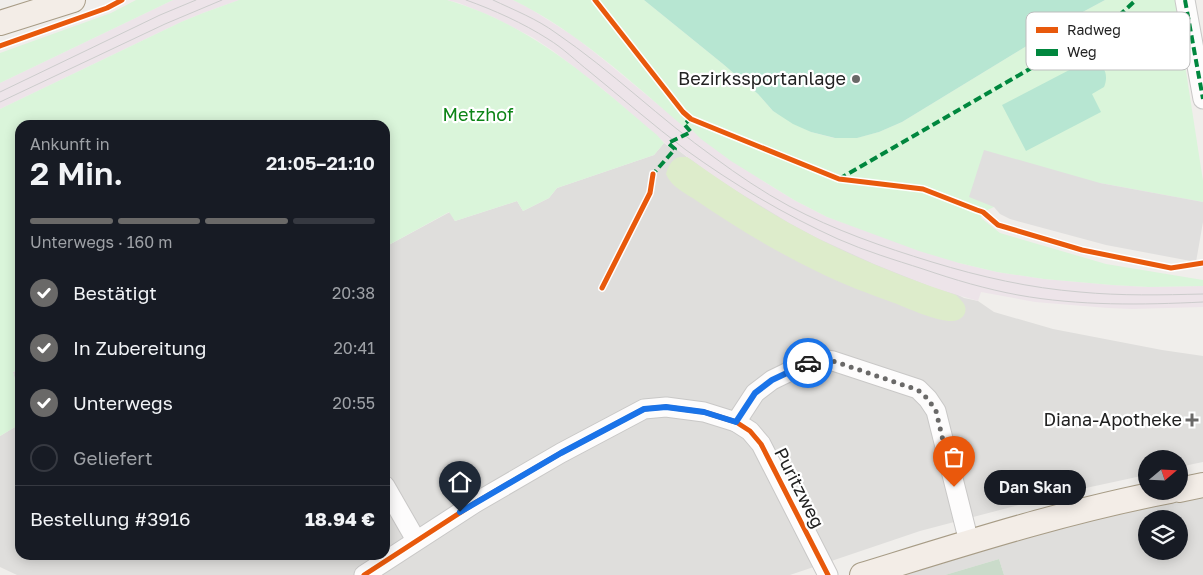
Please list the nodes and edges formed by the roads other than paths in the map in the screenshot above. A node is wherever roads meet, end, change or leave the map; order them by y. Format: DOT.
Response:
graph roads {
  1 [pos="73,0"];
  2 [pos="0,23"];
  3 [pos="1190,28"];
  4 [pos="1203,99"];
  5 [pos="736,422"];
  6 [pos="1203,485"];
  7 [pos="1188,488"];
  8 [pos="390,495"];
  9 [pos="1138,498"];
  10 [pos="416,540"];
  11 [pos="968,542"];
  12 [pos="390,558"];
  13 [pos="386,560"];
  14 [pos="364,575"];
  15 [pos="828,575"];
  16 [pos="862,575"];
  1 -- 2 [label="main road"];
  3 -- 4 [label="street"];
  5 -- 10 [label="street, Puritzweg"];
  5 -- 11 [label="street"];
  5 -- 15 [label="street, Puritzweg"];
  6 -- 7 [label="main road"];
  8 -- 10 [label="street"];
  9 -- 11 [label="main road"];
  10 -- 12 [label="street, Puritzweg"];
  11 -- 16 [label="main road"];
  13 -- 14 [label="street, Puritzweg"];
}
